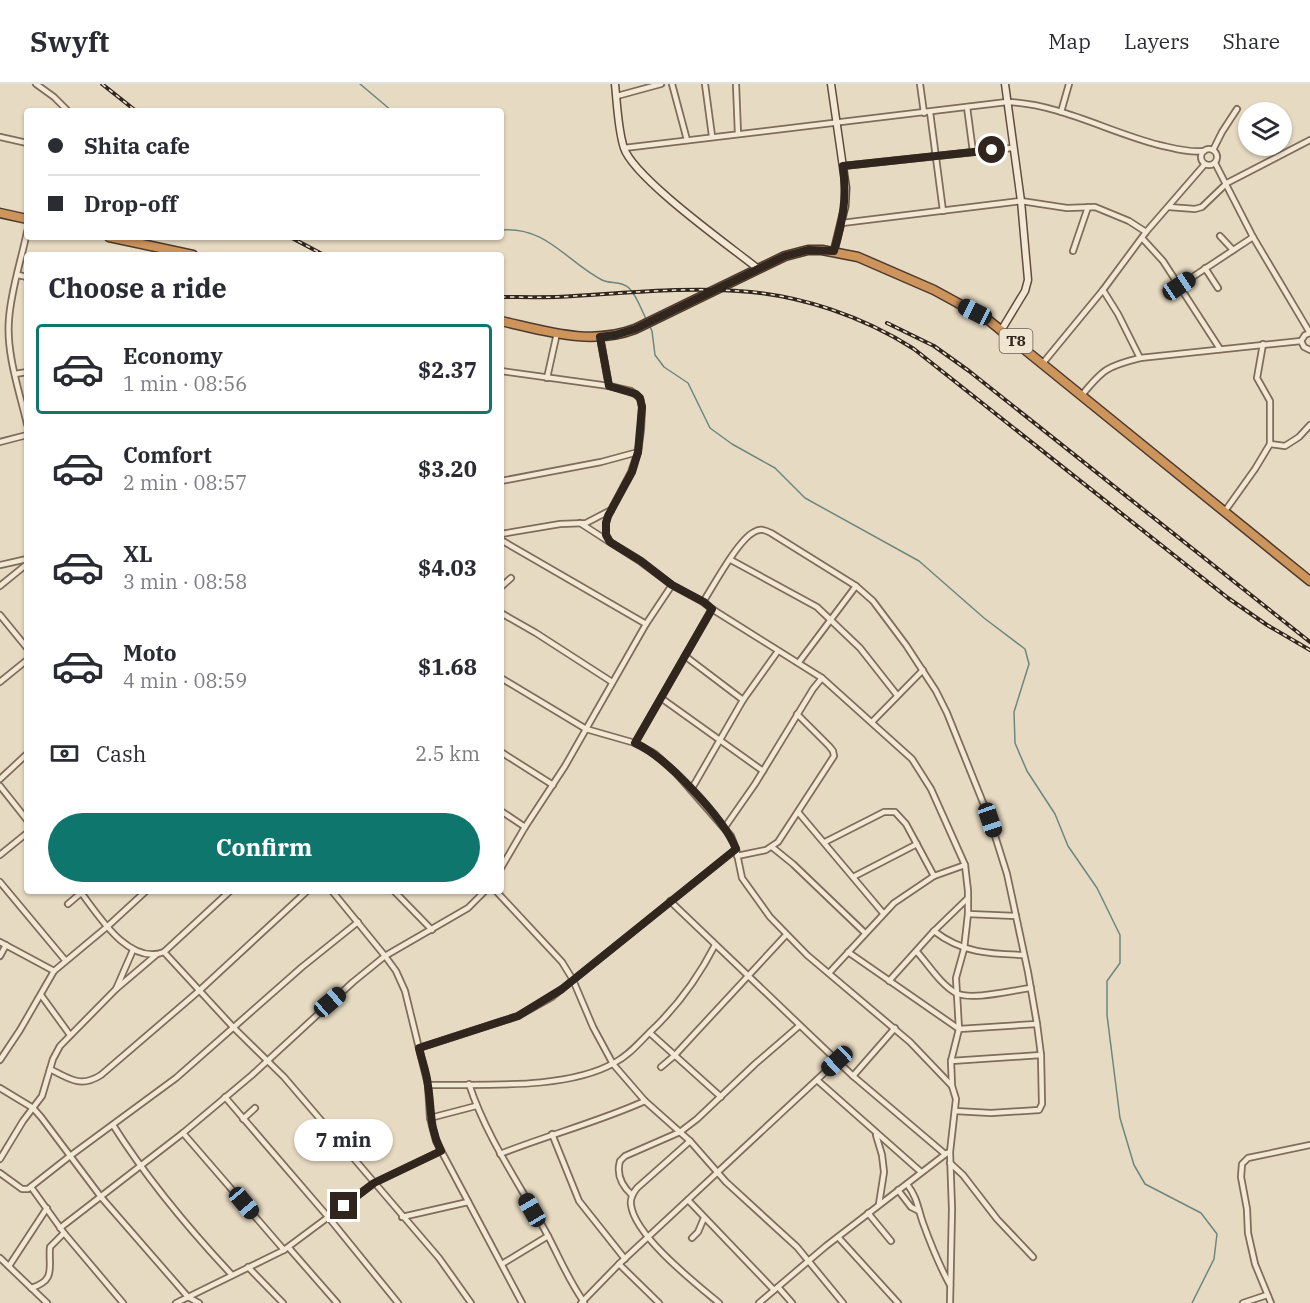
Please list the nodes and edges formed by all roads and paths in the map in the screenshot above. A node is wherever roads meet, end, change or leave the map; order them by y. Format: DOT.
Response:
graph roads {
  1 [pos="36,84"];
  2 [pos="615,84"];
  3 [pos="661,84"];
  4 [pos="672,84"];
  5 [pos="705,84"];
  6 [pos="736,84"];
  7 [pos="831,84"];
  8 [pos="920,84"];
  9 [pos="1005,84"];
  10 [pos="1069,84"];
  11 [pos="617,96"];
  12 [pos="1007,102"];
  13 [pos="967,106"];
  14 [pos="65,108"];
  15 [pos="1237,109"];
  16 [pos="1061,112"];
  17 [pos="927,113"];
  18 [pos="837,124"];
  19 [pos="738,134"];
  20 [pos="712,136"];
  21 [pos="0,137"];
  22 [pos="687,140"];
  23 [pos="1310,140"];
  24 [pos="24,142"];
  25 [pos="624,148"];
  26 [pos="1012,148"];
  27 [pos="1213,150"];
  28 [pos="1204,151"];
  29 [pos="973,152"];
  30 [pos="936,156"];
  31 [pos="1215,163"];
  32 [pos="1205,164"];
  33 [pos="843,166"];
  34 [pos="1227,183"];
  35 [pos="1021,201"];
  36 [pos="1088,207"];
  37 [pos="1169,207"];
  38 [pos="943,211"];
  39 [pos="0,213"];
  40 [pos="24,218"];
  41 [pos="842,223"];
  42 [pos="1146,232"];
  43 [pos="1220,236"];
  44 [pos="1253,237"];
  45 [pos="1142,238"];
  46 [pos="25,240"];
  47 [pos="123,240"];
  48 [pos="1233,250"];
  49 [pos="834,251"];
  50 [pos="1073,251"];
  51 [pos="179,252"];
  52 [pos="757,268"];
  53 [pos="1205,268"];
  54 [pos="18,275"];
  55 [pos="24,276"];
  56 [pos="1179,286"];
  57 [pos="1218,288"];
  58 [pos="1103,290"];
  59 [pos="504,322"];
  60 [pos="1002,329"];
  61 [pos="557,333"];
  62 [pos="1310,333"];
  63 [pos="600,337"];
  64 [pos="1301,341"];
  65 [pos="1263,344"];
  66 [pos="1220,349"];
  67 [pos="1310,350"];
  68 [pos="1140,358"];
  69 [pos="1043,363"];
  70 [pos="504,371"];
  71 [pos="24,372"];
  72 [pos="15,374"];
  73 [pos="547,378"];
  74 [pos="609,386"];
  75 [pos="1082,395"];
  76 [pos="24,401"];
  77 [pos="1310,425"];
  78 [pos="24,436"];
  79 [pos="0,442"];
  80 [pos="1270,444"];
  81 [pos="638,452"];
  82 [pos="504,480"];
  83 [pos="611,510"];
  84 [pos="1226,511"];
  85 [pos="580,524"];
  86 [pos="504,533"];
  87 [pos="504,542"];
  88 [pos="610,542"];
  89 [pos="24,560"];
  90 [pos="731,560"];
  91 [pos="0,565"];
  92 [pos="24,566"];
  93 [pos="511,578"];
  94 [pos="1310,580"];
  95 [pos="504,584"];
  96 [pos="672,585"];
  97 [pos="0,586"];
  98 [pos="856,586"];
  99 [pos="704,602"];
  100 [pos="712,609"];
  101 [pos="0,615"];
  102 [pos="504,615"];
  103 [pos="831,620"];
  104 [pos="646,624"];
  105 [pos="24,644"];
  106 [pos="777,651"];
  107 [pos="685,656"];
  108 [pos="24,662"];
  109 [pos="799,662"];
  110 [pos="923,670"];
  111 [pos="822,678"];
  112 [pos="504,680"];
  113 [pos="0,682"];
  114 [pos="612,682"];
  115 [pos="897,695"];
  116 [pos="661,698"];
  117 [pos="743,700"];
  118 [pos="797,714"];
  119 [pos="872,722"];
  120 [pos="586,729"];
  121 [pos="719,739"];
  122 [pos="635,743"];
  123 [pos="504,754"];
  124 [pos="24,757"];
  125 [pos="763,771"];
  126 [pos="0,779"];
  127 [pos="553,785"];
  128 [pos="0,786"];
  129 [pos="691,790"];
  130 [pos="798,812"];
  131 [pos="504,813"];
  132 [pos="24,816"];
  133 [pos="525,826"];
  134 [pos="725,827"];
  135 [pos="24,835"];
  136 [pos="825,842"];
  137 [pos="917,844"];
  138 [pos="772,847"];
  139 [pos="736,849"];
  140 [pos="0,855"];
  141 [pos="737,856"];
  142 [pos="504,863"];
  143 [pos="965,865"];
  144 [pos="934,876"];
  145 [pos="853,877"];
  146 [pos="0,882"];
  147 [pos="78,894"];
  148 [pos="82,894"];
  149 [pos="143,894"];
  150 [pos="226,894"];
  151 [pos="304,894"];
  152 [pos="335,894"];
  153 [pos="397,894"];
  154 [pos="482,894"];
  155 [pos="499,894"];
  156 [pos="968,898"];
  157 [pos="670,901"];
  158 [pos="68,904"];
  159 [pos="883,913"];
  160 [pos="968,914"];
  161 [pos="1016,916"];
  162 [pos="358,922"];
  163 [pos="108,926"];
  164 [pos="432,930"];
  165 [pos="934,931"];
  166 [pos="865,933"];
  167 [pos="786,935"];
  168 [pos="2,942"];
  169 [pos="715,945"];
  170 [pos="964,949"];
  171 [pos="133,950"];
  172 [pos="164,952"];
  173 [pos="848,952"];
  174 [pos="916,952"];
  175 [pos="156,955"];
  176 [pos="1024,955"];
  177 [pos="0,956"];
  178 [pos="385,956"];
  179 [pos="65,960"];
  180 [pos="54,971"];
  181 [pos="829,973"];
  182 [pos="748,977"];
  183 [pos="573,980"];
  184 [pos="889,981"];
  185 [pos="1031,988"];
  186 [pos="116,989"];
  187 [pos="200,990"];
  188 [pos="957,994"];
  189 [pos="40,995"];
  190 [pos="1037,1024"];
  191 [pos="799,1026"];
  192 [pos="233,1027"];
  193 [pos="895,1028"];
  194 [pos="959,1029"];
  195 [pos="650,1033"];
  196 [pos="70,1035"];
  197 [pos="419,1048"];
  198 [pos="1041,1055"];
  199 [pos="675,1056"];
  200 [pos="267,1059"];
  201 [pos="0,1060"];
  202 [pos="837,1061"];
  203 [pos="951,1061"];
  204 [pos="613,1064"];
  205 [pos="661,1067"];
  206 [pos="50,1069"];
  207 [pos="853,1076"];
  208 [pos="816,1080"];
  209 [pos="469,1084"];
  210 [pos="428,1085"];
  211 [pos="952,1086"];
  212 [pos="0,1088"];
  213 [pos="225,1097"];
  214 [pos="720,1097"];
  215 [pos="645,1101"];
  216 [pos="476,1106"];
  217 [pos="33,1108"];
  218 [pos="255,1108"];
  219 [pos="955,1111"];
  220 [pos="430,1118"];
  221 [pos="243,1119"];
  222 [pos="113,1125"];
  223 [pos="680,1132"];
  224 [pos="875,1132"];
  225 [pos="183,1133"];
  226 [pos="552,1134"];
  227 [pos="690,1141"];
  228 [pos="1310,1146"];
  229 [pos="441,1151"];
  230 [pos="2,1152"];
  231 [pos="948,1153"];
  232 [pos="500,1154"];
  233 [pos="70,1156"];
  234 [pos="0,1159"];
  235 [pos="950,1163"];
  236 [pos="140,1167"];
  237 [pos="921,1172"];
  238 [pos="0,1173"];
  239 [pos="717,1173"];
  240 [pos="374,1183"];
  241 [pos="906,1184"];
  242 [pos="31,1187"];
  243 [pos="898,1190"];
  244 [pos="632,1196"];
  245 [pos="101,1197"];
  246 [pos="688,1200"];
  247 [pos="468,1202"];
  248 [pos="879,1204"];
  249 [pos="46,1208"];
  250 [pos="919,1211"];
  251 [pos="868,1213"];
  252 [pos="402,1217"];
  253 [pos="329,1218"];
  254 [pos="704,1218"];
  255 [pos="60,1228"];
  256 [pos="64,1233"];
  257 [pos="548,1236"];
  258 [pos="838,1237"];
  259 [pos="649,1238"];
  260 [pos="692,1238"];
  261 [pos="891,1241"];
  262 [pos="287,1249"];
  263 [pos="1033,1257"];
  264 [pos="0,1258"];
  265 [pos="625,1258"];
  266 [pos="810,1260"];
  267 [pos="501,1264"];
  268 [pos="619,1264"];
  269 [pos="9,1266"];
  270 [pos="249,1267"];
  271 [pos="232,1275"];
  272 [pos="951,1286"];
  273 [pos="32,1288"];
  274 [pos="776,1288"];
  275 [pos="1267,1295"];
  276 [pos="188,1297"];
  277 [pos="583,1302"];
  278 [pos="47,1303"];
  279 [pos="123,1303"];
  280 [pos="176,1303"];
  281 [pos="198,1303"];
  282 [pos="283,1303"];
  283 [pos="337,1303"];
  284 [pos="398,1303"];
  285 [pos="471,1303"];
  286 [pos="522,1303"];
  287 [pos="659,1303"];
  288 [pos="719,1303"];
  289 [pos="759,1303"];
  290 [pos="792,1303"];
  291 [pos="843,1303"];
  292 [pos="898,1303"];
  293 [pos="950,1303"];
  294 [pos="1243,1303"];
  295 [pos="1271,1303"];
  1 -- 14 [label="street"];
  2 -- 11 [label="street"];
  3 -- 11 [label="street"];
  4 -- 22 [label="street"];
  5 -- 20 [label="street"];
  6 -- 19 [label="street"];
  7 -- 18 [label="street"];
  8 -- 17 [label="street"];
  9 -- 12 [label="street"];
  10 -- 16 [label="street"];
  11 -- 25 [label="street"];
  12 -- 13 [label="street"];
  12 -- 16 [label="street"];
  12 -- 26 [label="street"];
  13 -- 17 [label="street"];
  13 -- 29 [label="street"];
  15 -- 27 [label="street"];
  16 -- 28 [label="street"];
  17 -- 18 [label="street"];
  17 -- 30 [label="street"];
  18 -- 19 [label="street"];
  18 -- 33 [label="street"];
  19 -- 20 [label="street"];
  20 -- 22 [label="street"];
  21 -- 24 [label="street"];
  22 -- 25 [label="street"];
  23 -- 34 [label="street"];
  25 -- 52 [label="street"];
  26 -- 29 [label="street"];
  26 -- 35 [label="street"];
  27 -- 28 [label="street"];
  27 -- 31 [label="street"];
  28 -- 32 [label="street"];
  29 -- 30 [label="street"];
  30 -- 33 [label="street"];
  30 -- 38 [label="street"];
  31 -- 32 [label="street"];
  31 -- 34 [label="street"];
  32 -- 37 [label="street"];
  33 -- 41 [label="street"];
  34 -- 37 [label="street"];
  34 -- 44 [label="street"];
  35 -- 36 [label="street"];
  35 -- 38 [label="street"];
  35 -- 60 [label="street"];
  36 -- 42 [label="street"];
  36 -- 50 [label="street"];
  37 -- 42 [label="street"];
  38 -- 41 [label="street"];
  39 -- 40 [label="highway"];
  41 -- 49 [label="street"];
  42 -- 45 [label="street"];
  43 -- 48 [label="street"];
  44 -- 48 [label="street"];
  44 -- 62 [label="street"];
  45 -- 56 [label="street"];
  45 -- 58 [label="street"];
  46 -- 54 [label="street"];
  47 -- 51 [label="highway"];
  48 -- 53 [label="street"];
  49 -- 52 [label="highway, T8"];
  49 -- 60 [label="highway, T8"];
  52 -- 63 [label="highway, T8"];
  53 -- 56 [label="street"];
  53 -- 57 [label="street"];
  54 -- 55 [label="street"];
  54 -- 72 [label="street"];
  56 -- 66 [label="street"];
  58 -- 68 [label="street"];
  58 -- 69 [label="street"];
  59 -- 61 [label="highway, T8"];
  60 -- 69 [label="highway, T8"];
  61 -- 63 [label="highway, T8"];
  61 -- 73 [label="street"];
  62 -- 64 [label="street"];
  63 -- 74 [label="street"];
  64 -- 65 [label="street"];
  64 -- 67 [label="street"];
  65 -- 66 [label="street"];
  65 -- 80 [label="street"];
  66 -- 68 [label="street"];
  68 -- 75 [label="street"];
  69 -- 75 [label="highway, T8"];
  70 -- 73 [label="street"];
  71 -- 72 [label="street"];
  72 -- 76 [label="street"];
  73 -- 74 [label="street"];
  74 -- 81 [label="street"];
  75 -- 84 [label="highway, T8"];
  77 -- 80 [label="street"];
  78 -- 79 [label="street"];
  80 -- 84 [label="street"];
  81 -- 82 [label="street"];
  81 -- 83 [label="street"];
  83 -- 85 [label="street"];
  83 -- 88 [label="street"];
  84 -- 94 [label="highway, T8"];
  85 -- 86 [label="street"];
  85 -- 88 [label="street"];
  87 -- 104 [label="street"];
  88 -- 96 [label="street"];
  89 -- 91 [label="street"];
  90 -- 98 [label="street"];
  90 -- 99 [label="street"];
  90 -- 103 [label="street"];
  92 -- 97 [label="street"];
  93 -- 95 [label="street"];
  96 -- 99 [label="street"];
  96 -- 104 [label="street"];
  98 -- 103 [label="street"];
  98 -- 110 [label="street"];
  99 -- 100 [label="street"];
  100 -- 106 [label="street"];
  100 -- 107 [label="street"];
  101 -- 105 [label="street"];
  102 -- 114 [label="street"];
  103 -- 109 [label="street"];
  103 -- 115 [label="street"];
  104 -- 114 [label="street"];
  106 -- 109 [label="street"];
  106 -- 117 [label="street"];
  107 -- 116 [label="street"];
  107 -- 117 [label="street"];
  108 -- 113 [label="street"];
  109 -- 111 [label="street"];
  110 -- 115 [label="street"];
  110 -- 161 [label="street"];
  111 -- 118 [label="street"];
  111 -- 119 [label="street"];
  112 -- 120 [label="street"];
  114 -- 120 [label="street"];
  115 -- 119 [label="street"];
  116 -- 121 [label="street"];
  116 -- 122 [label="street"];
  117 -- 121 [label="street"];
  118 -- 125 [label="street"];
  118 -- 130 [label="street"];
  119 -- 143 [label="street"];
  120 -- 122 [label="street"];
  120 -- 127 [label="street"];
  121 -- 125 [label="street"];
  121 -- 129 [label="street"];
  122 -- 129 [label="street"];
  123 -- 127 [label="street"];
  124 -- 126 [label="street"];
  125 -- 134 [label="street"];
  127 -- 133 [label="street"];
  128 -- 132 [label="street"];
  129 -- 134 [label="street"];
  130 -- 136 [label="street"];
  130 -- 138 [label="street"];
  131 -- 133 [label="street"];
  133 -- 142 [label="street"];
  134 -- 139 [label="street"];
  135 -- 140 [label="street"];
  136 -- 137 [label="street"];
  136 -- 145 [label="street"];
  137 -- 144 [label="street"];
  137 -- 145 [label="street"];
  138 -- 141 [label="street"];
  138 -- 166 [label="street"];
  139 -- 141 [label="street"];
  139 -- 157 [label="street"];
  141 -- 167 [label="street"];
  143 -- 144 [label="street"];
  143 -- 156 [label="street"];
  144 -- 159 [label="street"];
  145 -- 159 [label="street"];
  146 -- 179 [label="street"];
  147 -- 158 [label="street"];
  148 -- 163 [label="street"];
  149 -- 163 [label="street"];
  150 -- 172 [label="street"];
  151 -- 187 [label="street"];
  152 -- 162 [label="street"];
  153 -- 164 [label="street"];
  154 -- 164 [label="street"];
  155 -- 183 [label="street"];
  156 -- 160 [label="street"];
  156 -- 165 [label="street"];
  157 -- 169 [label="street"];
  157 -- 183 [label="street"];
  159 -- 166 [label="street"];
  160 -- 161 [label="street"];
  160 -- 170 [label="street"];
  161 -- 176 [label="street"];
  162 -- 178 [label="street"];
  162 -- 192 [label="street"];
  163 -- 171 [label="street"];
  163 -- 179 [label="street"];
  164 -- 178 [label="street"];
  165 -- 170 [label="street"];
  165 -- 174 [label="street"];
  166 -- 173 [label="street"];
  167 -- 181 [label="street"];
  167 -- 182 [label="street"];
  168 -- 177 [label="street"];
  168 -- 180 [label="street"];
  169 -- 182 [label="street"];
  169 -- 195 [label="street"];
  170 -- 176 [label="street"];
  170 -- 188 [label="street"];
  171 -- 175 [label="street"];
  171 -- 186 [label="street"];
  172 -- 175 [label="street"];
  172 -- 187 [label="street"];
  173 -- 181 [label="street"];
  173 -- 184 [label="street"];
  174 -- 184 [label="street"];
  174 -- 188 [label="street"];
  175 -- 186 [label="street"];
  176 -- 185 [label="street"];
  178 -- 197 [label="street"];
  178 -- 200 [label="street"];
  179 -- 180 [label="street"];
  180 -- 189 [label="street"];
  181 -- 193 [label="street"];
  182 -- 191 [label="street"];
  182 -- 199 [label="street"];
  183 -- 197 [label="street"];
  183 -- 204 [label="street"];
  184 -- 194 [label="street"];
  185 -- 188 [label="street"];
  185 -- 190 [label="street"];
  186 -- 196 [label="street"];
  187 -- 192 [label="street"];
  187 -- 206 [label="street"];
  188 -- 194 [label="street"];
  189 -- 196 [label="street"];
  189 -- 201 [label="street"];
  190 -- 194 [label="street"];
  190 -- 198 [label="street"];
  191 -- 202 [label="street"];
  191 -- 214 [label="street"];
  192 -- 200 [label="street"];
  192 -- 222 [label="street"];
  193 -- 207 [label="street"];
  193 -- 211 [label="street"];
  194 -- 203 [label="street"];
  195 -- 199 [label="street"];
  195 -- 204 [label="street"];
  196 -- 206 [label="street"];
  197 -- 210 [label="street"];
  198 -- 203 [label="street"];
  198 -- 219 [label="street"];
  199 -- 205 [label="street"];
  199 -- 214 [label="street"];
  200 -- 213 [label="street"];
  200 -- 240 [label="street"];
  202 -- 207 [label="street"];
  202 -- 208 [label="street"];
  203 -- 211 [label="street"];
  204 -- 209 [label="street"];
  204 -- 215 [label="street"];
  206 -- 217 [label="street"];
  207 -- 231 [label="street"];
  208 -- 224 [label="street"];
  208 -- 239 [label="street"];
  209 -- 210 [label="street"];
  209 -- 216 [label="street"];
  210 -- 220 [label="street"];
  211 -- 219 [label="street"];
  212 -- 217 [label="street"];
  213 -- 221 [label="street"];
  213 -- 225 [label="street"];
  214 -- 223 [label="street"];
  215 -- 223 [label="street"];
  215 -- 226 [label="street"];
  216 -- 220 [label="street"];
  216 -- 232 [label="street"];
  217 -- 230 [label="street"];
  217 -- 233 [label="street"];
  218 -- 221 [label="street"];
  219 -- 231 [label="street"];
  220 -- 229 [label="street"];
  221 -- 253 [label="street"];
  222 -- 233 [label="street"];
  222 -- 236 [label="street"];
  223 -- 227 [label="street"];
  223 -- 244 [label="street"];
  224 -- 237 [label="street"];
  224 -- 248 [label="street"];
  225 -- 236 [label="street"];
  225 -- 262 [label="street"];
  226 -- 232 [label="street"];
  226 -- 265 [label="street"];
  227 -- 239 [label="street"];
  227 -- 244 [label="street"];
  228 -- 275 [label="street"];
  229 -- 240 [label="street"];
  229 -- 247 [label="street"];
  230 -- 234 [label="street"];
  231 -- 235 [label="street"];
  231 -- 237 [label="street"];
  232 -- 257 [label="street"];
  233 -- 242 [label="street"];
  233 -- 245 [label="street"];
  235 -- 263 [label="street"];
  235 -- 272 [label="street"];
  236 -- 245 [label="street"];
  236 -- 271 [label="street"];
  237 -- 241 [label="street"];
  238 -- 242 [label="street"];
  239 -- 246 [label="street"];
  239 -- 266 [label="street"];
  240 -- 252 [label="street"];
  240 -- 253 [label="street"];
  241 -- 243 [label="street"];
  241 -- 250 [label="street"];
  242 -- 249 [label="street"];
  243 -- 248 [label="street"];
  243 -- 250 [label="street"];
  244 -- 259 [label="street"];
  245 -- 255 [label="street"];
  245 -- 276 [label="street"];
  246 -- 254 [label="street"];
  246 -- 259 [label="street"];
  247 -- 252 [label="street"];
  247 -- 267 [label="street"];
  248 -- 251 [label="street"];
  249 -- 255 [label="street"];
  249 -- 269 [label="street"];
  250 -- 272 [label="street"];
  251 -- 258 [label="street"];
  251 -- 261 [label="street"];
  252 -- 285 [label="street"];
  253 -- 262 [label="street"];
  253 -- 284 [label="street"];
  254 -- 260 [label="street"];
  254 -- 274 [label="street"];
  255 -- 256 [label="street"];
  256 -- 273 [label="street"];
  256 -- 279 [label="street"];
  257 -- 267 [label="street"];
  257 -- 277 [label="street"];
  258 -- 266 [label="street"];
  258 -- 292 [label="street"];
  259 -- 265 [label="street"];
  259 -- 288 [label="street"];
  262 -- 270 [label="street"];
  262 -- 283 [label="street"];
  264 -- 269 [label="street"];
  265 -- 268 [label="street"];
  266 -- 274 [label="street"];
  266 -- 291 [label="street"];
  267 -- 286 [label="street"];
  268 -- 277 [label="street"];
  268 -- 287 [label="street"];
  269 -- 273 [label="street"];
  270 -- 271 [label="street"];
  270 -- 282 [label="street"];
  271 -- 276 [label="street"];
  272 -- 293 [label="street"];
  273 -- 278 [label="street"];
  274 -- 289 [label="street"];
  274 -- 290 [label="street"];
  275 -- 294 [label="street"];
  275 -- 295 [label="street"];
  276 -- 280 [label="street"];
  276 -- 281 [label="street"];
}
